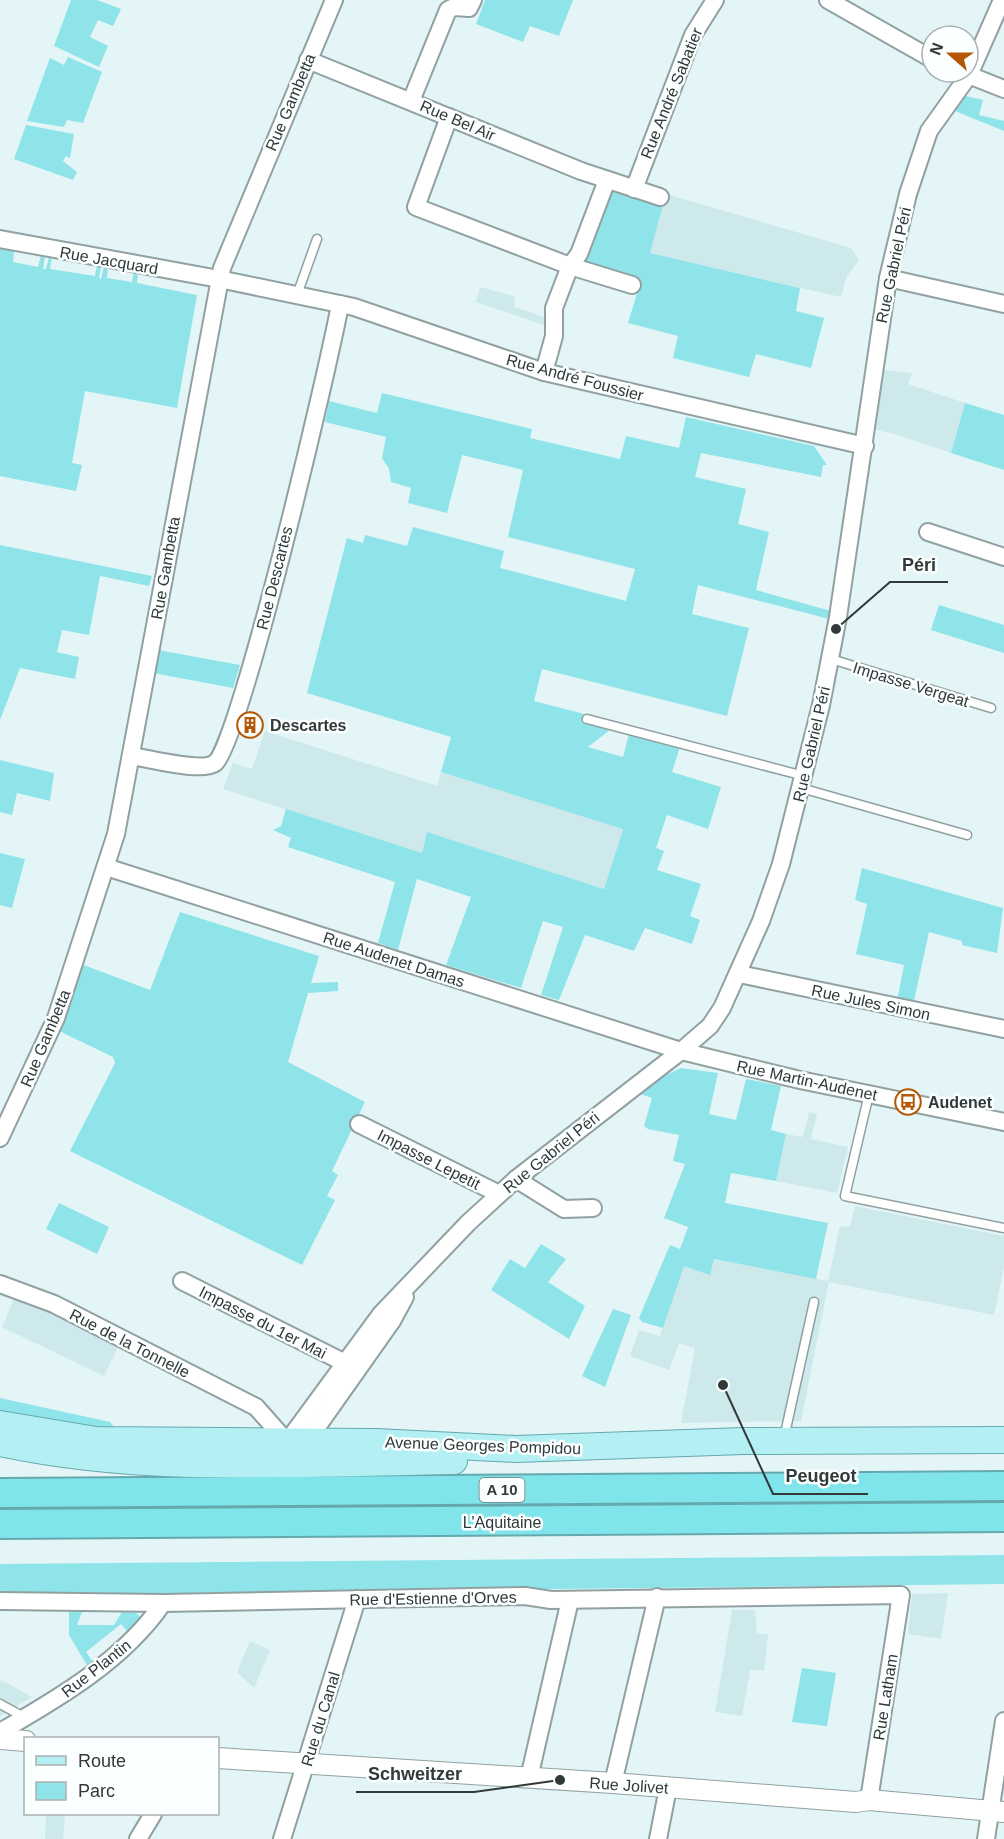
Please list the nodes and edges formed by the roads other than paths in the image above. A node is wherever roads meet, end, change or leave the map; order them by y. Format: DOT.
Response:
graph roads {
  1 [pos="334,0"];
  2 [pos="473,0"];
  3 [pos="715,0"];
  4 [pos="828,0"];
  5 [pos="1002,0"];
  6 [pos="980,44"];
  7 [pos="920,52"];
  8 [pos="308,60"];
  9 [pos="980,80"];
  10 [pos="959,84"];
  11 [pos="1004,89"];
  12 [pos="411,101"];
  13 [pos="448,117"];
  14 [pos="607,180"];
  15 [pos="634,189"];
  16 [pos="660,197"];
  17 [pos="0,239"];
  18 [pos="317,240"];
  19 [pos="570,266"];
  20 [pos="888,278"];
  21 [pos="219,279"];
  22 [pos="632,285"];
  23 [pos="297,295"];
  24 [pos="340,304"];
  25 [pos="1004,304"];
  26 [pos="544,372"];
  27 [pos="865,446"];
  28 [pos="928,532"];
  29 [pos="1004,556"];
  30 [pos="831,659"];
  31 [pos="991,708"];
  32 [pos="587,719"];
  33 [pos="130,756"];
  34 [pos="802,782"];
  35 [pos="968,835"];
  36 [pos="106,867"];
  37 [pos="739,974"];
  38 [pos="1004,1029"];
  39 [pos="681,1051"];
  40 [pos="869,1094"];
  41 [pos="1004,1122"];
  42 [pos="359,1124"];
  43 [pos="0,1138"];
  44 [pos="516,1179"];
  45 [pos="498,1194"];
  46 [pos="593,1208"];
  47 [pos="1004,1228"];
  48 [pos="182,1281"];
  49 [pos="0,1284"];
  50 [pos="814,1302"];
  51 [pos="351,1366"];
  52 [pos="256,1407"];
  53 [pos="0,1424"];
  54 [pos="1004,1440"];
  55 [pos="783,1441"];
  56 [pos="243,1442"];
  57 [pos="0,1443"];
  58 [pos="295,1449"];
  59 [pos="1004,1456"];
  60 [pos="1004,1486"];
  61 [pos="0,1493"];
  62 [pos="1004,1517"];
  63 [pos="7,1526"];
  64 [pos="901,1595"];
  65 [pos="657,1598"];
  66 [pos="357,1599"];
  67 [pos="570,1600"];
  68 [pos="0,1601"];
  69 [pos="163,1603"];
  70 [pos="0,1704"];
  71 [pos="1004,1721"];
  72 [pos="0,1732"];
  73 [pos="17,1732"];
  74 [pos="219,1758"];
  75 [pos="306,1763"];
  76 [pos="530,1778"];
  77 [pos="613,1783"];
  78 [pos="668,1788"];
  79 [pos="869,1800"];
  80 [pos="997,1812"];
  81 [pos="152,1815"];
  82 [pos="138,1839"];
  83 [pos="282,1839"];
  84 [pos="658,1839"];
  85 [pos="986,1839"];
  1 -- 8 [label="street, Rue Gambetta"];
  2 -- 12 [label="street"];
  3 -- 15 [label="street, Rue André Sabatier"];
  4 -- 7 [label="street"];
  5 -- 6 [label="street, Rue Gabriel Péri"];
  8 -- 12 [label="street, Rue Bel Air"];
  8 -- 21 [label="street, Rue Gambetta"];
  9 -- 11 [label="street"];
  10 -- 20 [label="street, Rue Gabriel Péri"];
  12 -- 13 [label="street, Rue Bel Air"];
  13 -- 14 [label="street, Rue Bel Air"];
  13 -- 19 [label="street"];
  14 -- 15 [label="street, Rue Bel Air"];
  14 -- 19 [label="street"];
  15 -- 16 [label="street, Rue Bel Air"];
  17 -- 21 [label="street, Rue Jacquard"];
  18 -- 23 [label="lane"];
  19 -- 22 [label="street"];
  19 -- 26 [label="street"];
  20 -- 25 [label="street"];
  20 -- 27 [label="street, Rue Gabriel Péri"];
  21 -- 23 [label="street, Rue André Foussier"];
  21 -- 33 [label="street, Rue Gambetta"];
  23 -- 24 [label="street, Rue André Foussier"];
  24 -- 26 [label="street, Rue André Foussier"];
  24 -- 33 [label="street, Rue Descartes"];
  26 -- 27 [label="street, Rue André Foussier"];
  27 -- 30 [label="street, Rue Gabriel Péri"];
  28 -- 29 [label="street"];
  30 -- 31 [label="lane, Impasse Vergeat"];
  30 -- 34 [label="street, Rue Gabriel Péri"];
  32 -- 34 [label="lane"];
  33 -- 36 [label="street, Rue Gambetta"];
  34 -- 35 [label="lane"];
  34 -- 37 [label="street, Rue Gabriel Péri"];
  36 -- 39 [label="street, Rue Audenet Damas"];
  36 -- 43 [label="street, Rue Gambetta"];
  37 -- 38 [label="street, Rue Jules Simon"];
  37 -- 39 [label="street, Rue Gabriel Péri"];
  39 -- 40 [label="street, Rue Martin-Audenet"];
  39 -- 44 [label="street, Rue Gabriel Péri"];
  40 -- 41 [label="street, Rue Martin-Audenet"];
  40 -- 47 [label="lane"];
  42 -- 45 [label="street, Impasse Lepetit"];
  44 -- 45 [label="street, Rue Gabriel Péri"];
  44 -- 46 [label="street"];
  45 -- 51 [label="street, Rue Gabriel Péri"];
  48 -- 51 [label="street, Impasse du 1er Mai"];
  49 -- 52 [label="street, Rue de la Tonnelle"];
  50 -- 55 [label="lane"];
  51 -- 58 [label="street, Rue Gabriel Péri"];
  52 -- 56 [label="street"];
  52 -- 58 [label="street, Rue de la Tonnelle"];
  53 -- 56 [label="main road, Avenue Georges Pompidou"];
  54 -- 55 [label="main road, Avenue Georges Pompidou"];
  55 -- 58 [label="main road, Avenue Georges Pompidou"];
  56 -- 58 [label="main road, Avenue Georges Pompidou"];
  57 -- 58 [label="main road, Avenue Georges Pompidou"];
  58 -- 59 [label="main road, Avenue Georges Pompidou"];
  60 -- 61 [label="highway, L'Aquitaine / A 10"];
  62 -- 63 [label="highway, L'Aquitaine / A 10"];
  64 -- 65 [label="street, Rue d'Estienne d'Orves"];
  64 -- 79 [label="street, Rue Latham"];
  65 -- 67 [label="street, Rue d'Estienne d'Orves"];
  65 -- 77 [label="street"];
  66 -- 67 [label="street, Rue d'Estienne d'Orves"];
  66 -- 69 [label="street, Rue d'Estienne d'Orves"];
  66 -- 75 [label="street, Rue du Canal"];
  67 -- 76 [label="street"];
  68 -- 69 [label="street, Rue d'Estienne d'Orves"];
  69 -- 73 [label="street, Rue Plantin"];
  70 -- 73 [label="lane"];
  71 -- 80 [label="street"];
  72 -- 73 [label="street, Rue Plantin"];
  74 -- 75 [label="street, Rue Jolivet"];
  75 -- 76 [label="street, Rue Jolivet"];
  75 -- 83 [label="street, Rue du Canal"];
  76 -- 77 [label="street, Rue Jolivet"];
  77 -- 78 [label="street, Rue Jolivet"];
  78 -- 79 [label="street, Rue Jolivet"];
  78 -- 84 [label="street"];
  79 -- 80 [label="street, Rue Jolivet"];
  80 -- 85 [label="street"];
  81 -- 82 [label="street"];
}
